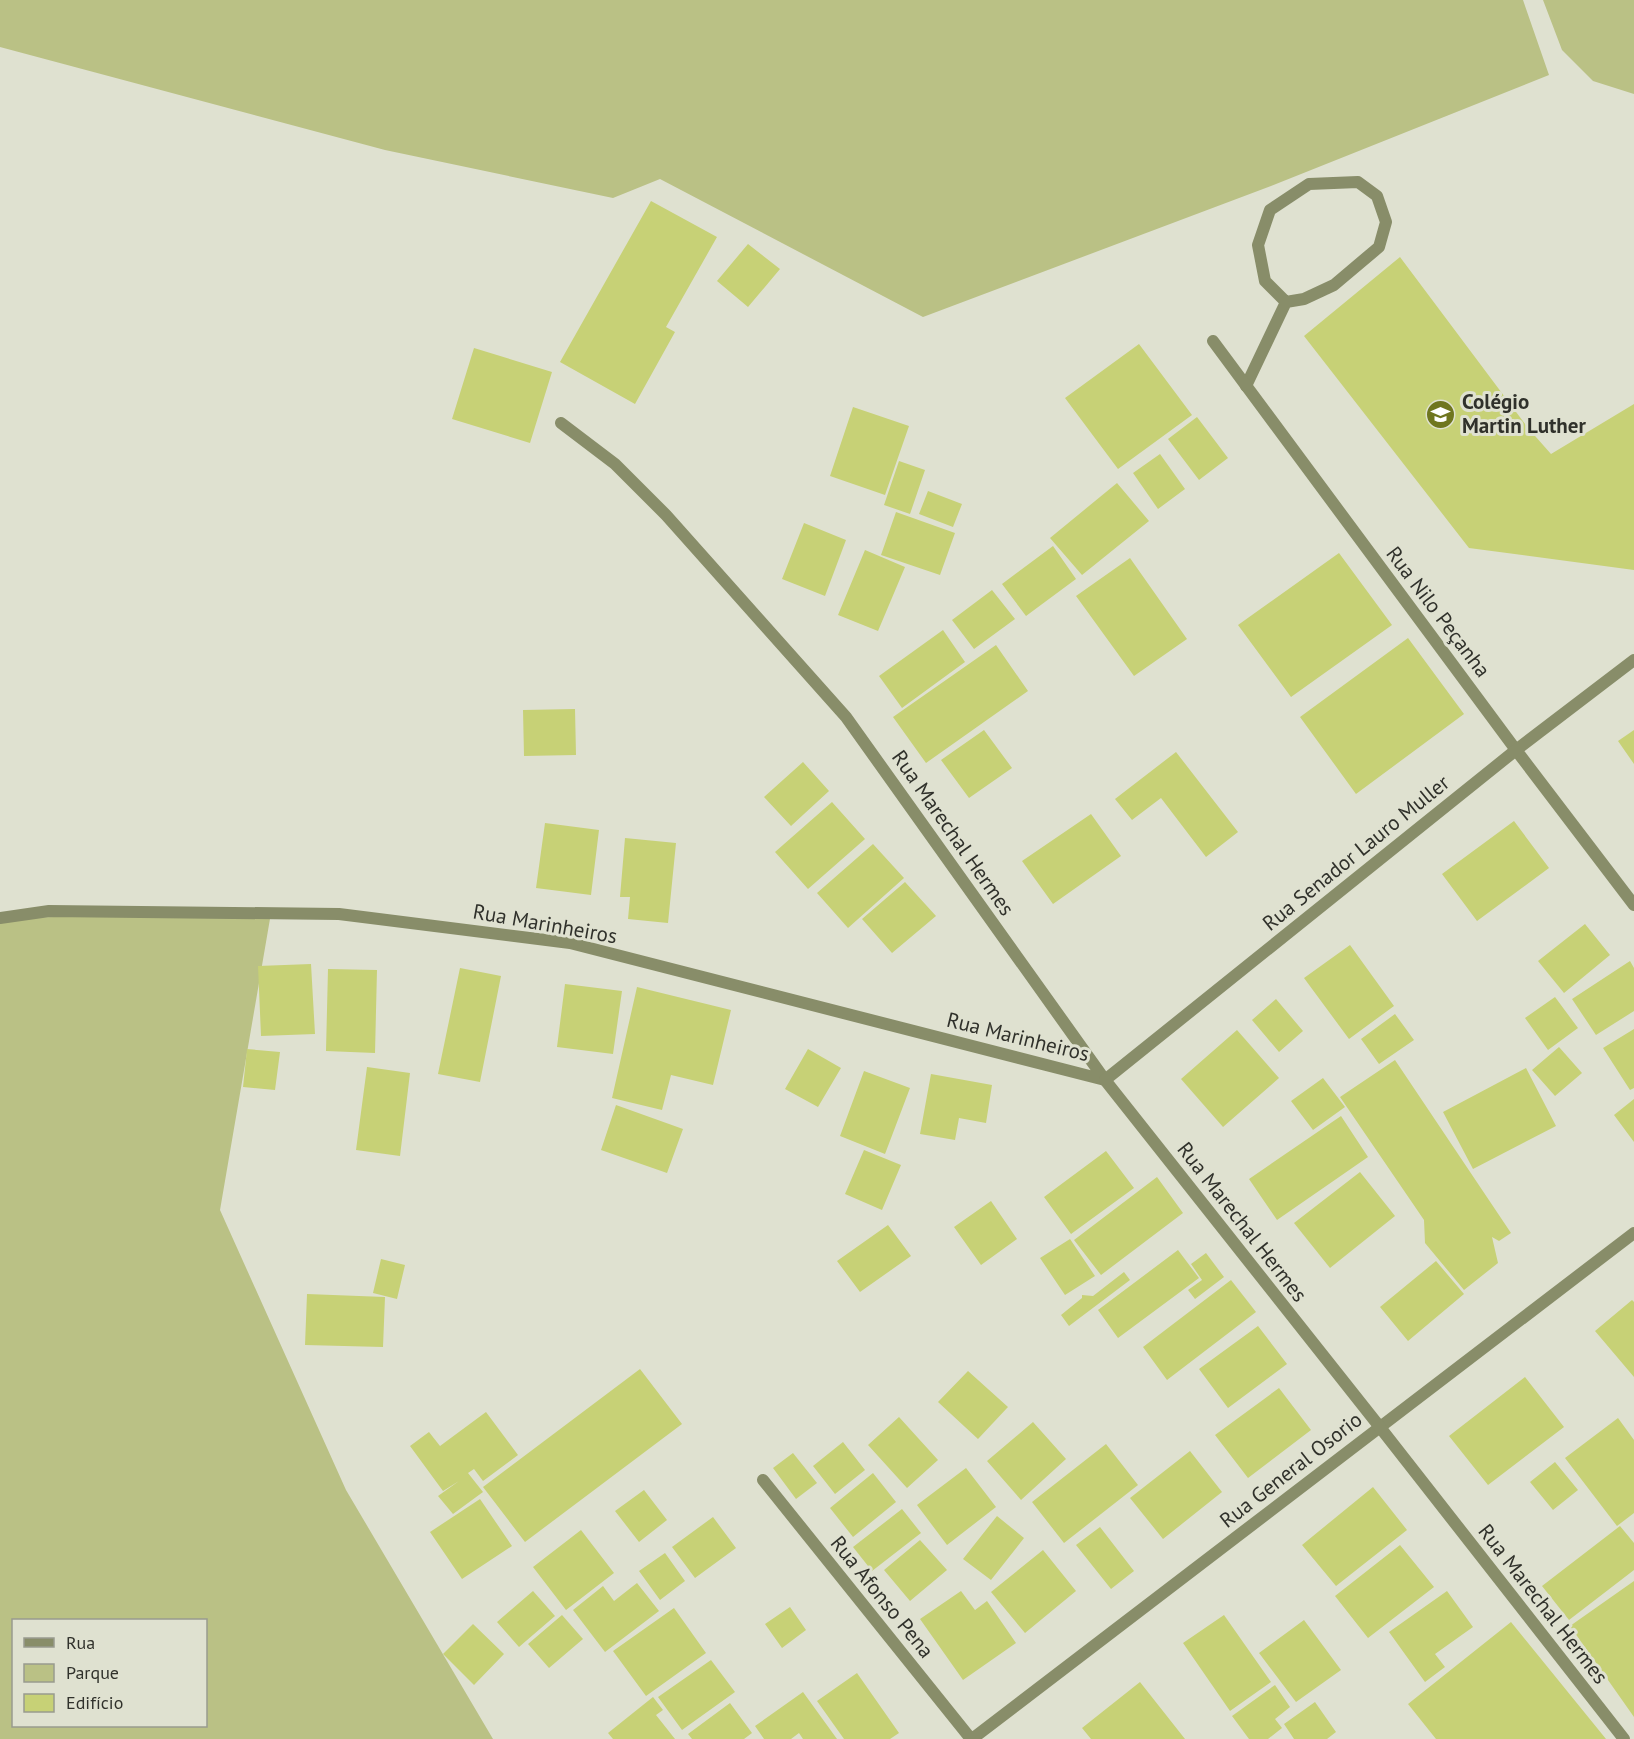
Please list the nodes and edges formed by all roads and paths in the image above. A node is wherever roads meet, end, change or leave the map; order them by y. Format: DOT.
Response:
graph roads {
  1 [pos="1286,302"];
  2 [pos="1213,341"];
  3 [pos="1246,386"];
  4 [pos="561,423"];
  5 [pos="1634,660"];
  6 [pos="1516,750"];
  7 [pos="1634,905"];
  8 [pos="0,918"];
  9 [pos="1105,1080"];
  10 [pos="1634,1233"];
  11 [pos="1379,1426"];
  12 [pos="763,1480"];
  13 [pos="972,1739"];
  14 [pos="1623,1739"];
  1 -- 1 [label="street"];
  1 -- 3 [label="street"];
  2 -- 3 [label="street, Rua Nilo Peçanha"];
  3 -- 6 [label="street, Rua Nilo Peçanha"];
  4 -- 9 [label="street, Rua Marechal Hermes"];
  5 -- 6 [label="street, Rua Senador Lauro Muller"];
  6 -- 7 [label="street, Rua Nilo Peçanha"];
  6 -- 9 [label="street, Rua Senador Lauro Muller"];
  8 -- 9 [label="street, Rua Marinheiros"];
  9 -- 11 [label="street, Rua Marechal Hermes"];
  10 -- 11 [label="street, Rua General Osorio"];
  11 -- 13 [label="street, Rua General Osorio"];
  11 -- 14 [label="street, Rua Marechal Hermes"];
  12 -- 13 [label="street, Rua Afonso Pena"];
}
